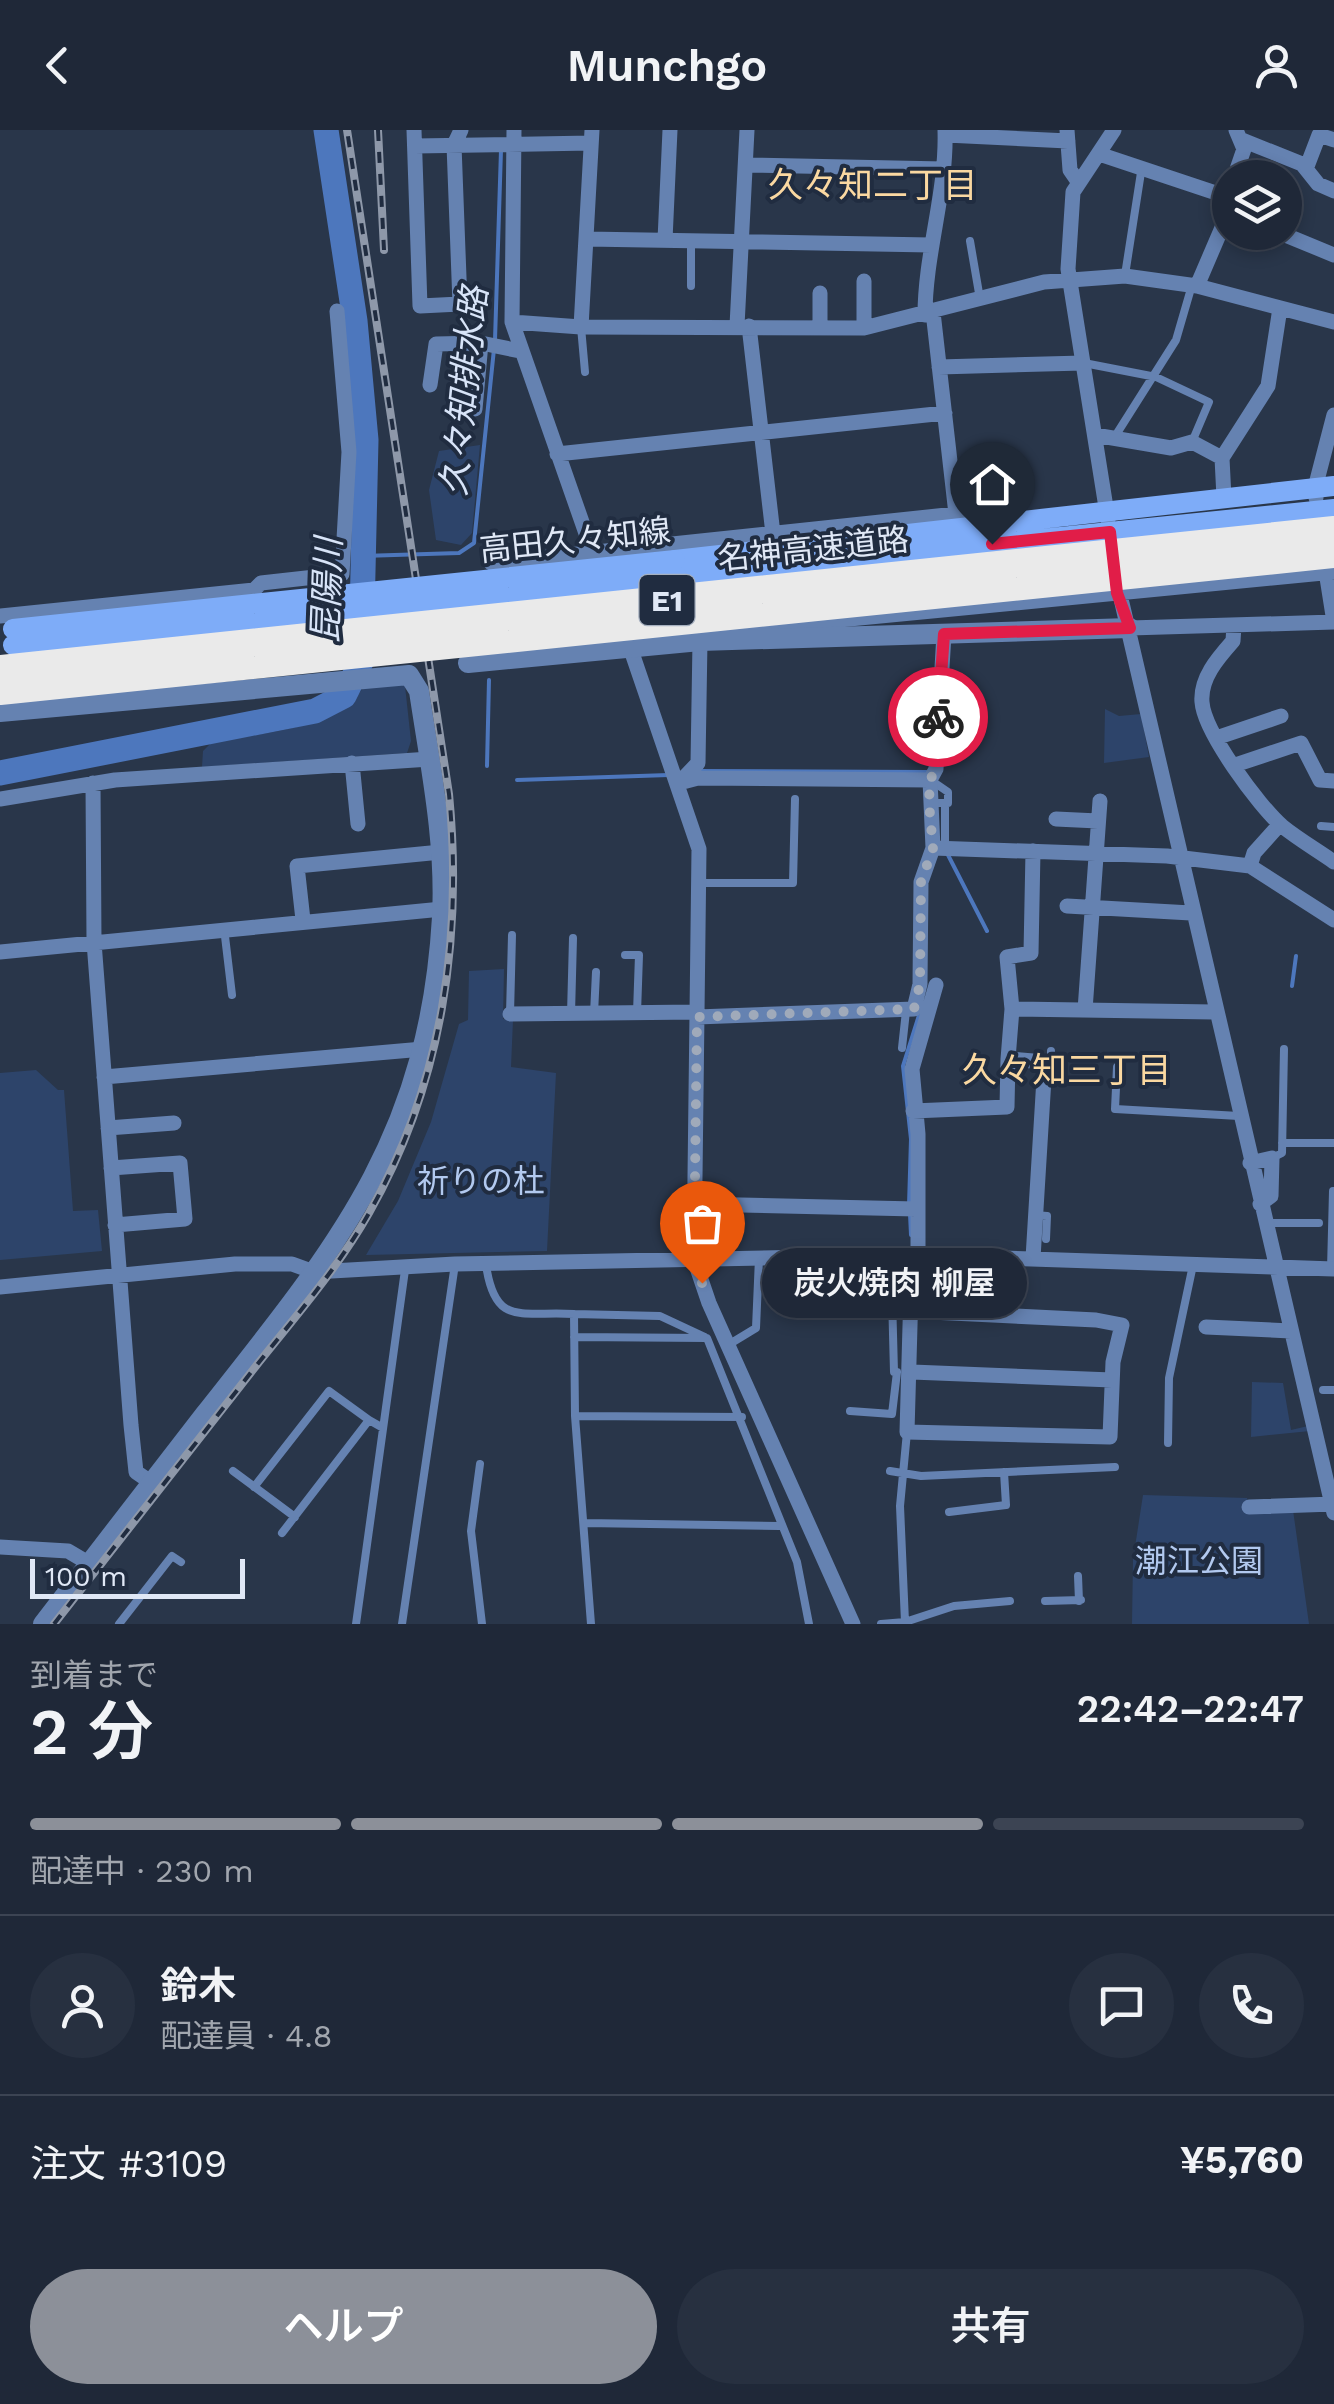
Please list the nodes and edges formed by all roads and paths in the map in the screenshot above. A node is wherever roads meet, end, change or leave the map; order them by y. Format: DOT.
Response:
graph roads {
  1 [pos="670,130"];
  2 [pos="747,130"];
  3 [pos="1114,130"];
  4 [pos="945,132"];
  5 [pos="1239,135"];
  6 [pos="592,136"];
  7 [pos="1068,136"];
  8 [pos="414,138"];
  9 [pos="458,138"];
  10 [pos="507,139"];
  11 [pos="1334,140"];
  12 [pos="1099,154"];
  13 [pos="1240,160"];
  14 [pos="746,166"];
  15 [pos="1142,166"];
  16 [pos="944,170"];
  17 [pos="1306,170"];
  18 [pos="1079,183"];
  19 [pos="1334,192"];
  20 [pos="1212,193"];
  21 [pos="588,239"];
  22 [pos="664,240"];
  23 [pos="691,241"];
  24 [pos="1302,241"];
  25 [pos="741,242"];
  26 [pos="970,242"];
  27 [pos="1212,242"];
  28 [pos="931,245"];
  29 [pos="1334,254"];
  30 [pos="1125,276"];
  31 [pos="1069,277"];
  32 [pos="864,280"];
  33 [pos="1194,285"];
  34 [pos="691,286"];
  35 [pos="820,293"];
  36 [pos="980,299"];
  37 [pos="1280,308"];
  38 [pos="337,311"];
  39 [pos="929,314"];
  40 [pos="512,322"];
  41 [pos="1334,322"];
  42 [pos="744,326"];
  43 [pos="820,327"];
  44 [pos="581,328"];
  45 [pos="864,328"];
  46 [pos="483,343"];
  47 [pos="512,349"];
  48 [pos="1084,363"];
  49 [pos="939,367"];
  50 [pos="585,372"];
  51 [pos="1156,378"];
  52 [pos="430,385"];
  53 [pos="474,409"];
  54 [pos="945,412"];
  55 [pos="1334,415"];
  56 [pos="761,431"];
  57 [pos="1095,435"];
  58 [pos="1114,438"];
  59 [pos="1192,442"];
  60 [pos="557,454"];
  61 [pos="1222,458"];
  62 [pos="1324,487"];
  63 [pos="1224,498"];
  64 [pos="1106,510"];
  65 [pos="956,514"];
  66 [pos="1329,516"];
  67 [pos="1041,520"];
  68 [pos="1110,532"];
  69 [pos="773,534"];
  70 [pos="594,552"];
  71 [pos="491,562"];
  72 [pos="1331,566"];
  73 [pos="676,568"];
  74 [pos="321,578"];
  75 [pos="1117,593"];
  76 [pos="65,609"];
  77 [pos="1334,622"];
  78 [pos="1234,625"];
  79 [pos="1130,628"];
  80 [pos="944,634"];
  81 [pos="4,639"];
  82 [pos="700,642"];
  83 [pos="656,646"];
  84 [pos="622,648"];
  85 [pos="468,663"];
  86 [pos="336,679"];
  87 [pos="0,691"];
  88 [pos="79,704"];
  89 [pos="0,712"];
  90 [pos="1281,716"];
  91 [pos="1216,738"];
  92 [pos="430,759"];
  93 [pos="352,763"];
  94 [pos="1235,765"];
  95 [pos="930,780"];
  96 [pos="1334,781"];
  97 [pos="93,783"];
  98 [pos="679,783"];
  99 [pos="0,799"];
  100 [pos="795,799"];
  101 [pos="1100,801"];
  102 [pos="938,803"];
  103 [pos="1056,820"];
  104 [pos="1098,821"];
  105 [pos="358,824"];
  106 [pos="1280,824"];
  107 [pos="1322,826"];
  108 [pos="1334,827"];
  109 [pos="939,848"];
  110 [pos="1033,851"];
  111 [pos="440,852"];
  112 [pos="1096,852"];
  113 [pos="1178,860"];
  114 [pos="1334,862"];
  115 [pos="1250,866"];
  116 [pos="698,883"];
  117 [pos="1067,906"];
  118 [pos="442,908"];
  119 [pos="1092,908"];
  120 [pos="1190,913"];
  121 [pos="303,920"];
  122 [pos="1334,920"];
  123 [pos="224,928"];
  124 [pos="512,936"];
  125 [pos="573,938"];
  126 [pos="94,942"];
  127 [pos="0,952"];
  128 [pos="626,955"];
  129 [pos="596,972"];
  130 [pos="936,985"];
  131 [pos="232,995"];
  132 [pos="1012,1008"];
  133 [pos="917,1010"];
  134 [pos="1086,1010"];
  135 [pos="1214,1012"];
  136 [pos="637,1013"];
  137 [pos="510,1014"];
  138 [pos="571,1014"];
  139 [pos="594,1014"];
  140 [pos="697,1014"];
  141 [pos="423,1049"];
  142 [pos="1284,1049"];
  143 [pos="909,1051"];
  144 [pos="1008,1059"];
  145 [pos="1118,1067"];
  146 [pos="104,1076"];
  147 [pos="913,1110"];
  148 [pos="1239,1116"];
  149 [pos="174,1123"];
  150 [pos="108,1128"];
  151 [pos="1282,1143"];
  152 [pos="1334,1143"];
  153 [pos="1272,1158"];
  154 [pos="1250,1163"];
  155 [pos="111,1168"];
  156 [pos="1333,1191"];
  157 [pos="694,1204"];
  158 [pos="1260,1204"];
  159 [pos="911,1208"];
  160 [pos="1036,1215"];
  161 [pos="1264,1223"];
  162 [pos="1320,1223"];
  163 [pos="116,1225"];
  164 [pos="1046,1239"];
  165 [pos="915,1255"];
  166 [pos="870,1256"];
  167 [pos="759,1258"];
  168 [pos="1033,1258"];
  169 [pos="694,1259"];
  170 [pos="455,1264"];
  171 [pos="486,1264"];
  172 [pos="1193,1264"];
  173 [pos="1276,1268"];
  174 [pos="1332,1269"];
  175 [pos="405,1270"];
  176 [pos="314,1272"];
  177 [pos="120,1275"];
  178 [pos="0,1287"];
  179 [pos="910,1312"];
  180 [pos="574,1314"];
  181 [pos="1206,1328"];
  182 [pos="1291,1331"];
  183 [pos="574,1338"];
  184 [pos="706,1338"];
  185 [pos="728,1344"];
  186 [pos="894,1372"];
  187 [pos="912,1372"];
  188 [pos="1112,1380"];
  189 [pos="1321,1391"];
  190 [pos="850,1411"];
  191 [pos="576,1416"];
  192 [pos="742,1417"];
  193 [pos="369,1420"];
  194 [pos="383,1428"];
  195 [pos="907,1432"];
  196 [pos="1168,1443"];
  197 [pos="480,1464"];
  198 [pos="1115,1466"];
  199 [pos="233,1471"];
  200 [pos="890,1471"];
  201 [pos="904,1472"];
  202 [pos="1004,1472"];
  203 [pos="152,1483"];
  204 [pos="254,1487"];
  205 [pos="1249,1507"];
  206 [pos="1334,1507"];
  207 [pos="950,1512"];
  208 [pos="294,1517"];
  209 [pos="585,1523"];
  210 [pos="779,1526"];
  211 [pos="282,1534"];
  212 [pos="0,1547"];
  213 [pos="181,1562"];
  214 [pos="90,1564"];
  215 [pos="1078,1576"];
  216 [pos="1045,1601"];
  217 [pos="1010,1602"];
  218 [pos="905,1622"];
  219 [pos="43,1624"];
  220 [pos="118,1624"];
  221 [pos="356,1624"];
  222 [pos="402,1624"];
  223 [pos="482,1624"];
  224 [pos="591,1624"];
  225 [pos="809,1624"];
  226 [pos="853,1624"];
  227 [pos="880,1624"];
  1 -- 22 [label="street"];
  2 -- 14 [label="street"];
  3 -- 12 [label="street"];
  4 -- 7 [label="street"];
  4 -- 16 [label="street"];
  5 -- 13 [label="street"];
  5 -- 17 [label="street"];
  6 -- 10 [label="street"];
  6 -- 21 [label="street"];
  7 -- 18 [label="street"];
  8 -- 9 [label="street"];
  8 -- 9 [label="street"];
  9 -- 10 [label="street"];
  10 -- 40 [label="street"];
  11 -- 17 [label="street"];
  12 -- 15 [label="street"];
  12 -- 18 [label="street"];
  14 -- 16 [label="street"];
  14 -- 25 [label="street"];
  15 -- 20 [label="street"];
  15 -- 30 [label="lane"];
  16 -- 28 [label="street"];
  17 -- 19 [label="street"];
  18 -- 31 [label="street"];
  21 -- 22 [label="street"];
  21 -- 44 [label="street"];
  22 -- 23 [label="street"];
  23 -- 25 [label="street"];
  23 -- 34 [label="lane"];
  24 -- 29 [label="street"];
  25 -- 28 [label="street"];
  25 -- 42 [label="street"];
  26 -- 36 [label="lane"];
  27 -- 33 [label="street"];
  28 -- 39 [label="street"];
  30 -- 31 [label="street"];
  30 -- 33 [label="street"];
  31 -- 36 [label="street"];
  31 -- 48 [label="street"];
  32 -- 45 [label="street"];
  33 -- 37 [label="street"];
  33 -- 51 [label="lane"];
  35 -- 43 [label="street"];
  36 -- 39 [label="street"];
  37 -- 41 [label="street"];
  37 -- 61 [label="street"];
  38 -- 74 [label="street"];
  39 -- 45 [label="street"];
  39 -- 49 [label="street"];
  40 -- 44 [label="street"];
  40 -- 47 [label="street"];
  42 -- 43 [label="street"];
  42 -- 44 [label="street"];
  42 -- 56 [label="street"];
  43 -- 45 [label="street"];
  44 -- 50 [label="lane"];
  46 -- 47 [label="street"];
  46 -- 52 [label="street"];
  46 -- 53 [label="street"];
  47 -- 60 [label="street"];
  48 -- 49 [label="street"];
  48 -- 51 [label="lane"];
  48 -- 57 [label="street"];
  49 -- 54 [label="street"];
  51 -- 58 [label="lane"];
  51 -- 59 [label="lane"];
  54 -- 56 [label="street"];
  54 -- 65 [label="street"];
  55 -- 62 [label="street"];
  56 -- 60 [label="street"];
  56 -- 69 [label="street"];
  57 -- 58 [label="street"];
  57 -- 64 [label="street"];
  58 -- 59 [label="street"];
  59 -- 61 [label="street"];
  60 -- 70 [label="street"];
  61 -- 63 [label="street"];
  62 -- 63 [label="main road, 高田久々知線"];
  62 -- 66 [label="street"];
  63 -- 64 [label="main road, 高田久々知線"];
  64 -- 67 [label="main road, 高田久々知線"];
  64 -- 68 [label="street"];
  65 -- 67 [label="street"];
  65 -- 69 [label="street"];
  66 -- 68 [label="main road, 高田久々知線"];
  66 -- 72 [label="street"];
  66 -- 81 [label="highway, 名神高速道路 / E1, bridge"];
  67 -- 73 [label="main road, 高田久々知線"];
  68 -- 73 [label="main road, 高田久々知線"];
  68 -- 75 [label="street"];
  69 -- 70 [label="street"];
  70 -- 71 [label="street"];
  70 -- 84 [label="street"];
  72 -- 75 [label="street"];
  72 -- 77 [label="street"];
  72 -- 87 [label="highway, 名神高速道路 / E1, bridge"];
  73 -- 81 [label="main road, 高田久々知線, bridge"];
  74 -- 76 [label="street"];
  74 -- 86 [label="street"];
  75 -- 79 [label="street"];
  75 -- 83 [label="street"];
  76 -- 81 [label="street"];
  76 -- 88 [label="street"];
  77 -- 78 [label="street"];
  78 -- 79 [label="street"];
  78 -- 91 [label="street"];
  79 -- 80 [label="street"];
  79 -- 113 [label="street"];
  80 -- 82 [label="street"];
  80 -- 95 [label="street"];
  82 -- 83 [label="street"];
  82 -- 98 [label="street"];
  83 -- 84 [label="street"];
  84 -- 85 [label="street"];
  84 -- 98 [label="street"];
  86 -- 88 [label="street"];
  86 -- 92 [label="street"];
  88 -- 89 [label="street"];
  90 -- 91 [label="street"];
  91 -- 94 [label="street"];
  92 -- 93 [label="street"];
  92 -- 111 [label="street"];
  93 -- 97 [label="street"];
  93 -- 105 [label="street"];
  94 -- 96 [label="street"];
  94 -- 106 [label="street"];
  95 -- 98 [label="street"];
  95 -- 102 [label="street"];
  95 -- 102 [label="lane"];
  97 -- 99 [label="street"];
  97 -- 126 [label="street"];
  98 -- 116 [label="street"];
  100 -- 116 [label="lane"];
  101 -- 104 [label="street"];
  102 -- 109 [label="street"];
  103 -- 104 [label="street"];
  104 -- 112 [label="street"];
  106 -- 114 [label="street"];
  106 -- 115 [label="street"];
  107 -- 108 [label="lane"];
  109 -- 110 [label="street"];
  109 -- 133 [label="street"];
  110 -- 112 [label="street"];
  110 -- 132 [label="street"];
  111 -- 118 [label="street"];
  111 -- 121 [label="street"];
  112 -- 113 [label="street"];
  112 -- 119 [label="street"];
  113 -- 115 [label="street"];
  113 -- 120 [label="street"];
  115 -- 122 [label="street"];
  116 -- 140 [label="street"];
  117 -- 119 [label="street"];
  118 -- 121 [label="street"];
  118 -- 141 [label="street"];
  119 -- 120 [label="street"];
  119 -- 134 [label="street"];
  120 -- 135 [label="street"];
  121 -- 123 [label="street"];
  123 -- 126 [label="street"];
  123 -- 131 [label="lane"];
  124 -- 137 [label="lane"];
  125 -- 138 [label="lane"];
  126 -- 127 [label="street"];
  126 -- 146 [label="street"];
  128 -- 136 [label="lane"];
  129 -- 139 [label="lane"];
  130 -- 133 [label="street"];
  132 -- 134 [label="street"];
  132 -- 144 [label="street"];
  133 -- 140 [label="street"];
  133 -- 143 [label="street"];
  133 -- 143 [label="lane"];
  134 -- 135 [label="street"];
  135 -- 148 [label="street"];
  136 -- 139 [label="street"];
  136 -- 140 [label="street"];
  137 -- 138 [label="street"];
  138 -- 139 [label="street"];
  140 -- 157 [label="street"];
  141 -- 146 [label="street"];
  141 -- 176 [label="street"];
  142 -- 151 [label="lane"];
  143 -- 147 [label="street"];
  144 -- 147 [label="street"];
  144 -- 160 [label="street"];
  145 -- 148 [label="lane"];
  146 -- 150 [label="street"];
  147 -- 159 [label="street"];
  148 -- 154 [label="street"];
  149 -- 150 [label="street"];
  150 -- 155 [label="street"];
  151 -- 152 [label="lane"];
  151 -- 153 [label="lane"];
  153 -- 154 [label="street"];
  153 -- 158 [label="street"];
  154 -- 158 [label="street"];
  155 -- 163 [label="street"];
  155 -- 163 [label="street"];
  156 -- 174 [label="lane"];
  157 -- 159 [label="street"];
  157 -- 169 [label="street"];
  158 -- 161 [label="street"];
  159 -- 165 [label="street"];
  160 -- 164 [label="lane"];
  160 -- 168 [label="street"];
  161 -- 162 [label="lane"];
  161 -- 173 [label="street"];
  163 -- 177 [label="street"];
  165 -- 166 [label="street"];
  165 -- 168 [label="street"];
  165 -- 179 [label="street"];
  166 -- 167 [label="street"];
  166 -- 186 [label="lane"];
  167 -- 169 [label="street"];
  167 -- 185 [label="lane"];
  168 -- 172 [label="street"];
  169 -- 171 [label="street"];
  169 -- 185 [label="street"];
  170 -- 171 [label="street"];
  170 -- 175 [label="street"];
  170 -- 222 [label="lane"];
  171 -- 180 [label="lane"];
  172 -- 173 [label="street"];
  172 -- 196 [label="lane"];
  173 -- 174 [label="street"];
  173 -- 182 [label="street"];
  175 -- 176 [label="street"];
  175 -- 194 [label="lane"];
  176 -- 177 [label="street"];
  176 -- 203 [label="street"];
  177 -- 178 [label="street"];
  177 -- 203 [label="street"];
  179 -- 187 [label="street"];
  179 -- 188 [label="street"];
  180 -- 183 [label="lane"];
  180 -- 184 [label="lane"];
  181 -- 182 [label="street"];
  182 -- 189 [label="street"];
  183 -- 184 [label="lane"];
  183 -- 191 [label="lane"];
  184 -- 192 [label="lane"];
  185 -- 226 [label="street"];
  186 -- 187 [label="lane"];
  186 -- 190 [label="lane"];
  187 -- 188 [label="street"];
  187 -- 195 [label="street"];
  188 -- 195 [label="street"];
  189 -- 206 [label="street"];
  191 -- 192 [label="lane"];
  191 -- 209 [label="lane"];
  192 -- 210 [label="lane"];
  193 -- 194 [label="lane"];
  193 -- 204 [label="lane"];
  193 -- 208 [label="lane"];
  194 -- 221 [label="lane"];
  195 -- 201 [label="lane"];
  197 -- 223 [label="lane"];
  198 -- 202 [label="lane"];
  199 -- 204 [label="lane"];
  200 -- 201 [label="lane"];
  201 -- 202 [label="lane"];
  201 -- 218 [label="lane"];
  202 -- 207 [label="lane"];
  203 -- 214 [label="street"];
  204 -- 208 [label="lane"];
  205 -- 206 [label="street"];
  208 -- 211 [label="lane"];
  209 -- 210 [label="lane"];
  209 -- 224 [label="lane"];
  210 -- 225 [label="lane"];
  212 -- 214 [label="street"];
  213 -- 220 [label="lane"];
  214 -- 219 [label="street"];
  215 -- 216 [label="lane"];
  217 -- 218 [label="lane"];
  218 -- 227 [label="lane"];
}
